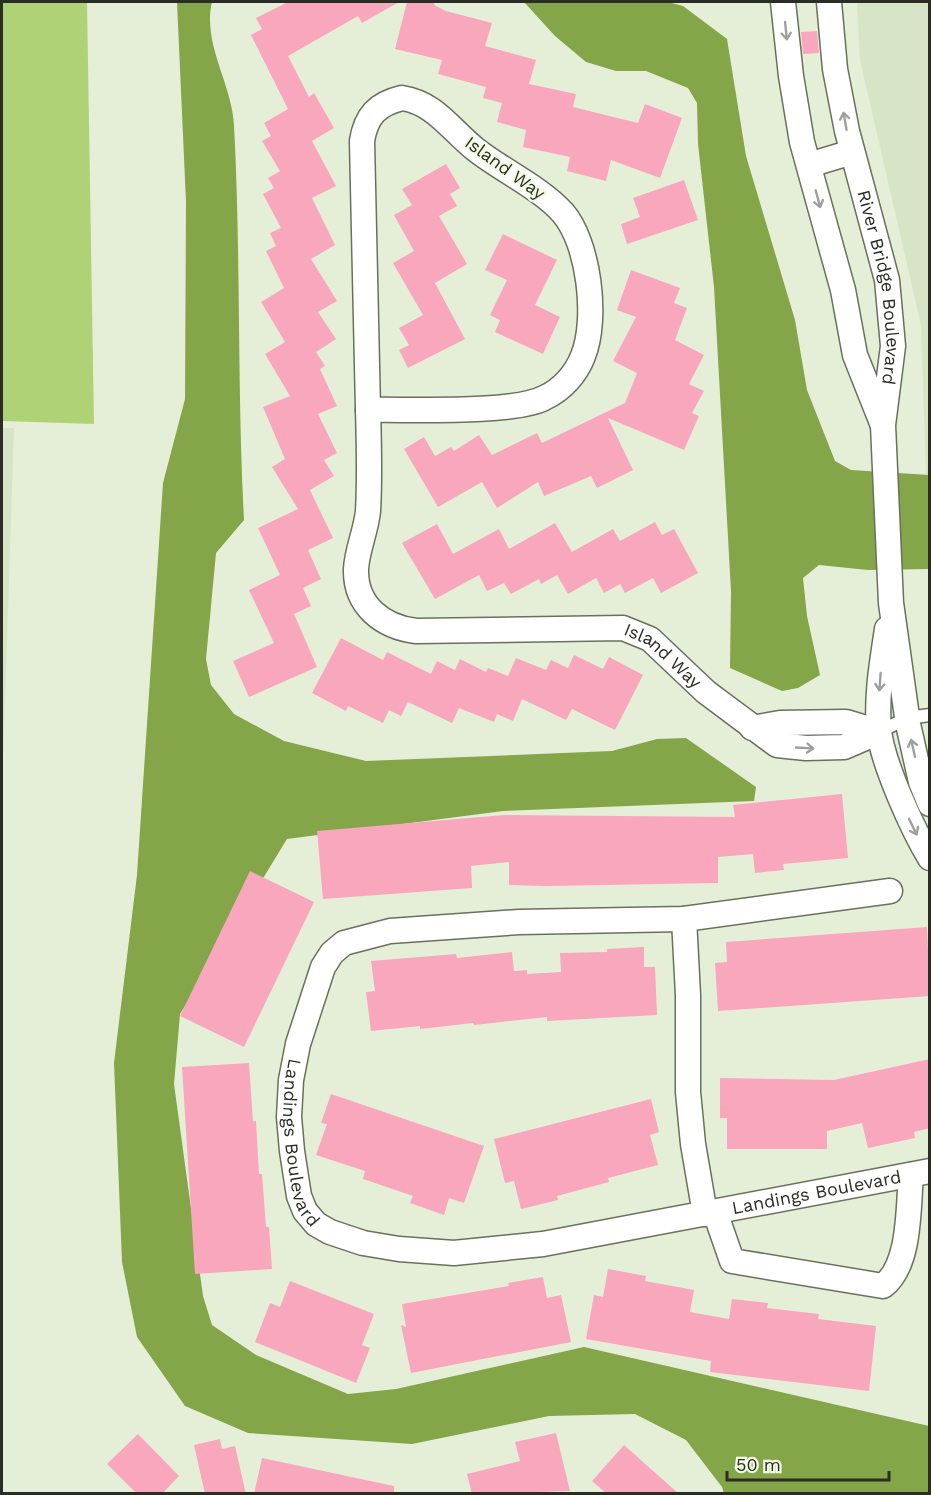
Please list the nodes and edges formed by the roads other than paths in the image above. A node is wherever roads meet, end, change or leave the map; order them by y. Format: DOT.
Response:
graph roads {
  1 [pos="783,2"];
  2 [pos="829,2"];
  3 [pos="852,152"];
  4 [pos="809,165"];
  5 [pos="368,410"];
  6 [pos="883,425"];
  7 [pos="891,603"];
  8 [pos="918,717"];
  9 [pos="879,732"];
  10 [pos="930,804"];
  11 [pos="930,858"];
  12 [pos="890,891"];
  13 [pos="684,919"];
  14 [pos="920,1173"];
  15 [pos="710,1213"];
  1 -- 4 [label="street, River Bridge Boulevard, one-way"];
  3 -- 2 [label="street, River Bridge Boulevard, one-way"];
  3 -- 4 [label="street"];
  3 -- 6 [label="street, River Bridge Boulevard"];
  4 -- 6 [label="street, River Bridge Boulevard, one-way"];
  5 -- 5 [label="street, Island Way"];
  5 -- 9 [label="street, Island Way"];
  6 -- 7 [label="street, River Bridge Boulevard"];
  7 -- 8 [label="street, River Bridge Boulevard"];
  7 -- 9 [label="street, River Bridge Boulevard, one-way"];
  8 -- 9 [label="lane"];
  10 -- 8 [label="street, River Bridge Boulevard, one-way"];
  9 -- 11 [label="street, River Bridge Boulevard, one-way"];
  12 -- 13 [label="street, Landings Boulevard"];
  13 -- 15 [label="street"];
  13 -- 15 [label="street, Landings Boulevard"];
  14 -- 15 [label="street, Landings Boulevard"];
  14 -- 15 [label="street"];
}
